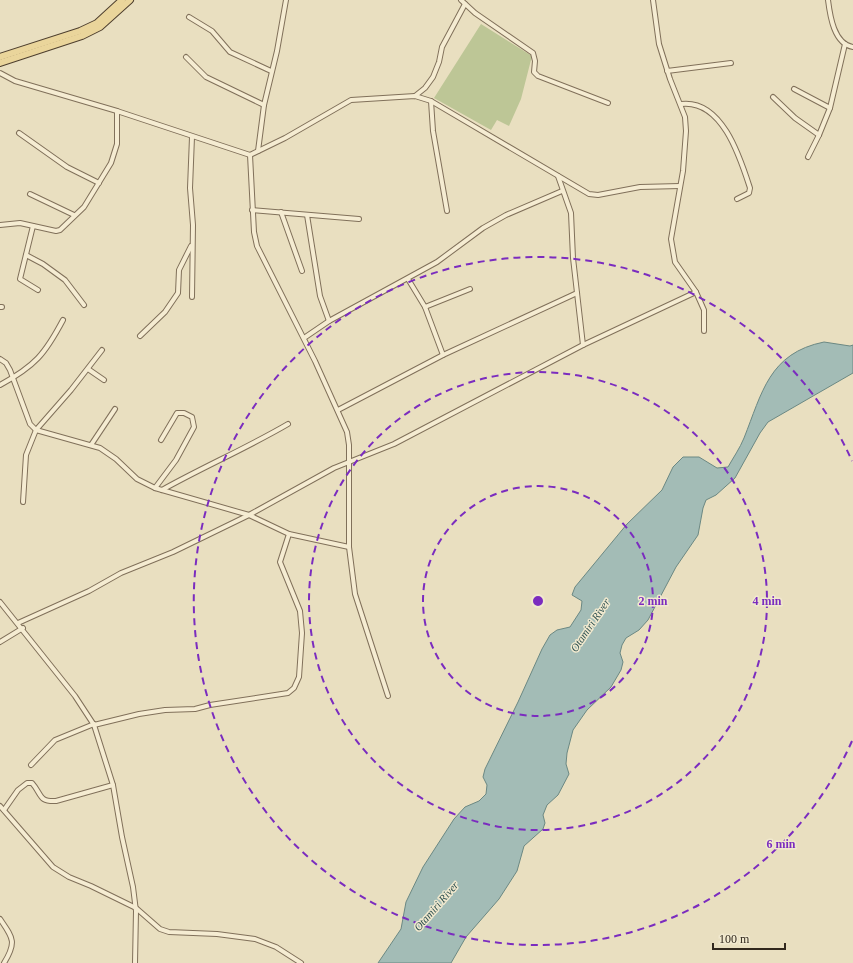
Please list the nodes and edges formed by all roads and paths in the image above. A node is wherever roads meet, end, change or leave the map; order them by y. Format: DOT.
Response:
graph roads {
  1 [pos="122,0"];
  2 [pos="130,0"];
  3 [pos="286,0"];
  4 [pos="461,0"];
  5 [pos="653,0"];
  6 [pos="828,0"];
  7 [pos="465,4"];
  8 [pos="189,17"];
  9 [pos="844,44"];
  10 [pos="853,47"];
  11 [pos="0,57"];
  12 [pos="186,57"];
  13 [pos="0,63"];
  14 [pos="731,63"];
  15 [pos="271,71"];
  16 [pos="667,71"];
  17 [pos="0,74"];
  18 [pos="794,89"];
  19 [pos="416,96"];
  20 [pos="773,97"];
  21 [pos="431,101"];
  22 [pos="608,104"];
  23 [pos="681,104"];
  24 [pos="264,105"];
  25 [pos="830,108"];
  26 [pos="117,112"];
  27 [pos="19,133"];
  28 [pos="819,135"];
  29 [pos="192,137"];
  30 [pos="258,151"];
  31 [pos="250,155"];
  32 [pos="808,157"];
  33 [pos="558,176"];
  34 [pos="99,183"];
  35 [pos="680,186"];
  36 [pos="562,191"];
  37 [pos="30,194"];
  38 [pos="737,199"];
  39 [pos="252,210"];
  40 [pos="447,211"];
  41 [pos="281,212"];
  42 [pos="307,214"];
  43 [pos="74,215"];
  44 [pos="359,219"];
  45 [pos="0,225"];
  46 [pos="33,226"];
  47 [pos="191,246"];
  48 [pos="26,255"];
  49 [pos="302,271"];
  50 [pos="408,279"];
  51 [pos="470,289"];
  52 [pos="38,290"];
  53 [pos="696,292"];
  54 [pos="577,293"];
  55 [pos="192,296"];
  56 [pos="84,305"];
  57 [pos="425,307"];
  58 [pos="63,320"];
  59 [pos="329,321"];
  60 [pos="704,331"];
  61 [pos="140,336"];
  62 [pos="304,338"];
  63 [pos="583,345"];
  64 [pos="102,350"];
  65 [pos="443,355"];
  66 [pos="0,359"];
  67 [pos="88,369"];
  68 [pos="13,378"];
  69 [pos="104,380"];
  70 [pos="0,385"];
  71 [pos="115,409"];
  72 [pos="338,410"];
  73 [pos="288,424"];
  74 [pos="36,430"];
  75 [pos="161,440"];
  76 [pos="91,445"];
  77 [pos="349,462"];
  78 [pos="155,488"];
  79 [pos="162,490"];
  80 [pos="23,502"];
  81 [pos="249,515"];
  82 [pos="289,534"];
  83 [pos="348,547"];
  84 [pos="0,602"];
  85 [pos="18,623"];
  86 [pos="22,628"];
  87 [pos="0,642"];
  88 [pos="388,696"];
  89 [pos="94,725"];
  90 [pos="32,765"];
  91 [pos="113,785"];
  92 [pos="0,806"];
  93 [pos="4,810"];
  94 [pos="136,908"];
  95 [pos="0,919"];
  96 [pos="4,963"];
  97 [pos="135,963"];
  98 [pos="301,963"];
  1 -- 11 [label="main road"];
  2 -- 13 [label="main road"];
  3 -- 15 [label="street"];
  4 -- 7 [label="street"];
  5 -- 16 [label="street"];
  6 -- 9 [label="street"];
  7 -- 19 [label="street"];
  7 -- 22 [label="street"];
  8 -- 15 [label="street"];
  9 -- 10 [label="street"];
  9 -- 25 [label="street"];
  12 -- 24 [label="street"];
  14 -- 16 [label="street"];
  15 -- 24 [label="street"];
  16 -- 23 [label="street"];
  17 -- 26 [label="street"];
  18 -- 25 [label="street"];
  19 -- 21 [label="street"];
  19 -- 30 [label="street"];
  20 -- 28 [label="street"];
  21 -- 33 [label="street"];
  21 -- 40 [label="street"];
  23 -- 35 [label="street"];
  23 -- 38 [label="street"];
  24 -- 30 [label="street"];
  25 -- 28 [label="street"];
  26 -- 29 [label="street"];
  26 -- 34 [label="street"];
  27 -- 34 [label="street"];
  28 -- 32 [label="street"];
  29 -- 31 [label="street"];
  29 -- 47 [label="street"];
  30 -- 31 [label="street"];
  31 -- 39 [label="street"];
  33 -- 35 [label="street"];
  33 -- 36 [label="street"];
  34 -- 43 [label="street"];
  35 -- 53 [label="street"];
  36 -- 50 [label="street"];
  36 -- 54 [label="street"];
  37 -- 43 [label="street"];
  39 -- 41 [label="street"];
  39 -- 62 [label="street"];
  41 -- 42 [label="street"];
  41 -- 49 [label="street"];
  42 -- 44 [label="street"];
  42 -- 59 [label="street"];
  43 -- 46 [label="street"];
  45 -- 46 [label="street"];
  46 -- 48 [label="street"];
  47 -- 55 [label="street"];
  47 -- 61 [label="street"];
  48 -- 52 [label="street"];
  48 -- 56 [label="street"];
  50 -- 57 [label="street"];
  50 -- 59 [label="street"];
  51 -- 57 [label="street"];
  53 -- 60 [label="street"];
  53 -- 63 [label="street"];
  54 -- 63 [label="street"];
  54 -- 65 [label="street"];
  57 -- 65 [label="street"];
  58 -- 68 [label="street"];
  59 -- 62 [label="street"];
  62 -- 72 [label="street"];
  63 -- 77 [label="street"];
  64 -- 67 [label="street"];
  65 -- 72 [label="street"];
  66 -- 68 [label="street"];
  67 -- 69 [label="street"];
  67 -- 74 [label="street"];
  68 -- 70 [label="street"];
  68 -- 74 [label="street"];
  71 -- 76 [label="street"];
  72 -- 77 [label="street"];
  73 -- 79 [label="street"];
  74 -- 76 [label="street"];
  74 -- 80 [label="street"];
  75 -- 78 [label="street"];
  76 -- 78 [label="street"];
  77 -- 81 [label="street"];
  77 -- 83 [label="street"];
  78 -- 79 [label="street"];
  79 -- 81 [label="street"];
  81 -- 82 [label="street"];
  81 -- 85 [label="street"];
  82 -- 83 [label="street"];
  82 -- 89 [label="street"];
  83 -- 88 [label="street"];
  84 -- 85 [label="street"];
  85 -- 86 [label="street"];
  86 -- 87 [label="street"];
  86 -- 89 [label="street"];
  89 -- 90 [label="street"];
  89 -- 91 [label="street"];
  91 -- 93 [label="street"];
  91 -- 94 [label="street"];
  92 -- 93 [label="street"];
  93 -- 94 [label="street"];
  94 -- 97 [label="street"];
  94 -- 98 [label="street"];
  95 -- 96 [label="street"];
}
